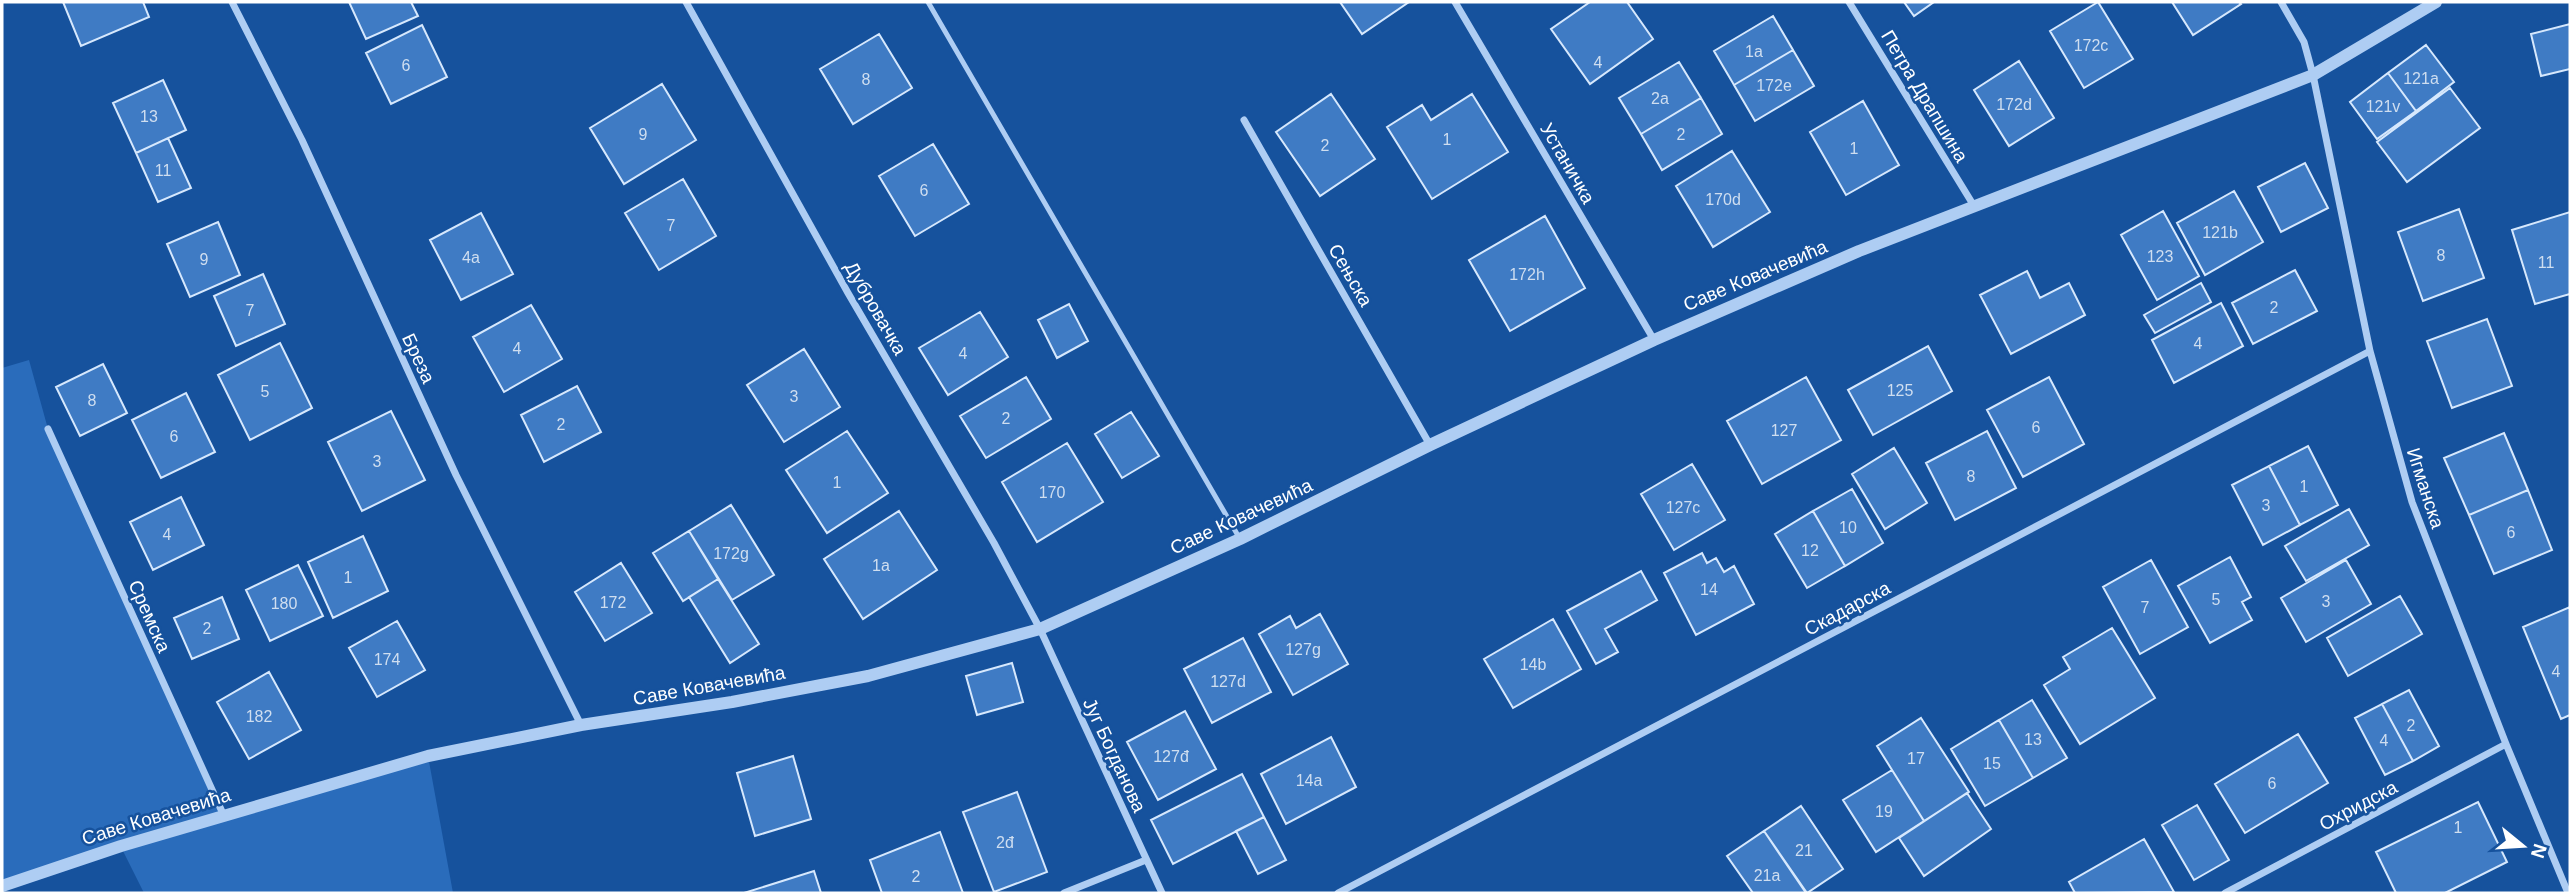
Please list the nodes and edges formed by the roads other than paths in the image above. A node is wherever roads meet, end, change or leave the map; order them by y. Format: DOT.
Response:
graph roads {
  1 [pos="233,2"];
  2 [pos="686,2"];
  3 [pos="928,2"];
  4 [pos="1455,2"];
  5 [pos="1849,2"];
  6 [pos="2281,2"];
  7 [pos="2436,2"];
  8 [pos="2313,75"];
  9 [pos="1244,120"];
  10 [pos="1974,206"];
  11 [pos="1654,340"];
  12 [pos="2370,351"];
  13 [pos="48,429"];
  14 [pos="1430,445"];
  15 [pos="1240,539"];
  16 [pos="1040,629"];
  17 [pos="581,725"];
  18 [pos="2506,744"];
  19 [pos="224,816"];
  20 [pos="1146,860"];
  21 [pos="2,886"];
  22 [pos="1064,893"];
  23 [pos="1162,893"];
  24 [pos="1338,893"];
  25 [pos="2225,893"];
  26 [pos="2568,893"];
  1 -- 17 [label="street, Бреза"];
  2 -- 16 [label="street, Дубровачка"];
  3 -- 15 [label="lane"];
  4 -- 11 [label="street, Устаничка"];
  5 -- 10 [label="street, Петра Драпшина"];
  6 -- 8 [label="street, Игманска"];
  7 -- 8 [label="street, Саве Ковачевића"];
  8 -- 10 [label="street, Саве Ковачевића"];
  8 -- 12 [label="street, Игманска"];
  9 -- 14 [label="street, Сењска"];
  10 -- 11 [label="street, Саве Ковачевића"];
  11 -- 14 [label="street, Саве Ковачевића"];
  12 -- 18 [label="street, Игманска"];
  12 -- 24 [label="street, Скадарска"];
  13 -- 19 [label="street, Сремска"];
  14 -- 15 [label="street, Саве Ковачевића"];
  15 -- 16 [label="street, Саве Ковачевића"];
  16 -- 17 [label="street, Саве Ковачевића"];
  16 -- 20 [label="street, Југ Богданова"];
  17 -- 19 [label="street, Саве Ковачевића"];
  18 -- 25 [label="street, Охридска"];
  18 -- 26 [label="street, Игманска"];
  19 -- 21 [label="street, Саве Ковачевића"];
  20 -- 22 [label="street"];
  20 -- 23 [label="street, Југ Богданова"];
}
